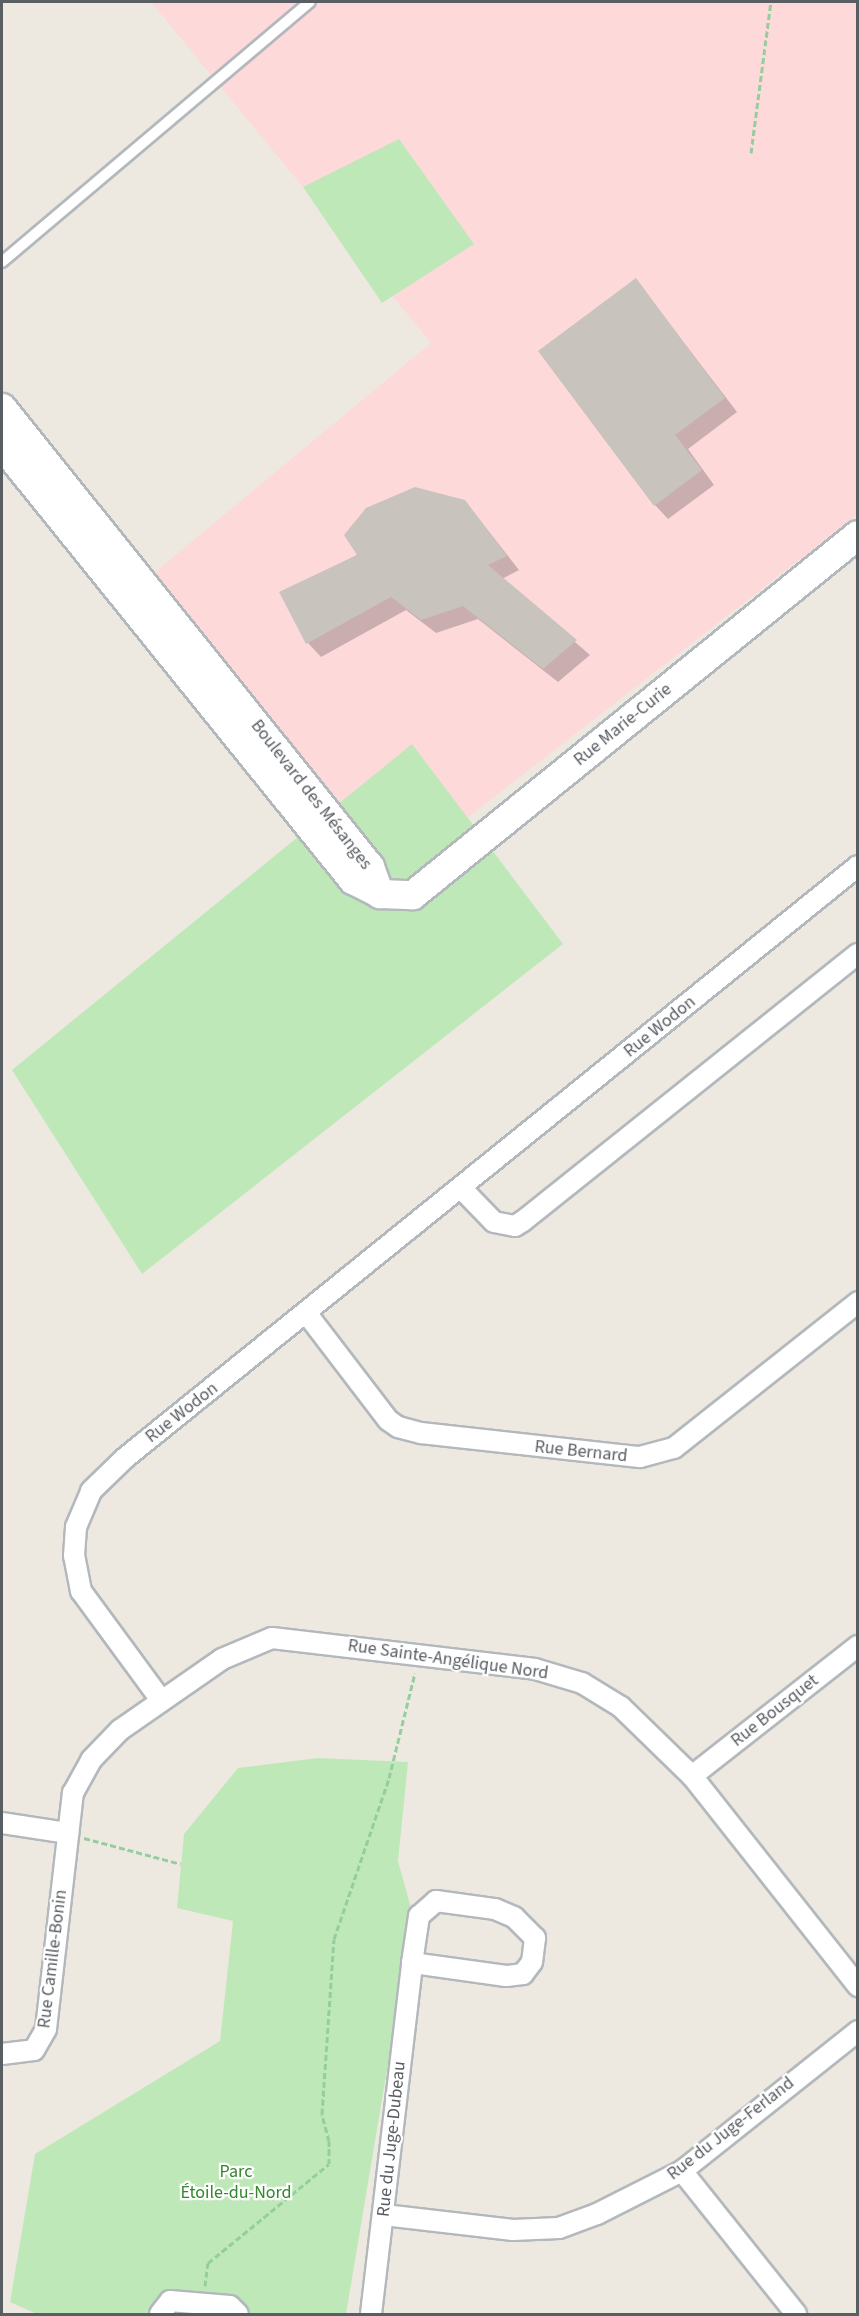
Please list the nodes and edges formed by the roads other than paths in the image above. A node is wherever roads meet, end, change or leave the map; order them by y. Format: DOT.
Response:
graph roads {
  1 [pos="310,2"];
  2 [pos="2,262"];
  3 [pos="2,408"];
  4 [pos="2,445"];
  5 [pos="858,535"];
  6 [pos="858,866"];
  7 [pos="380,894"];
  8 [pos="858,954"];
  9 [pos="461,1188"];
  10 [pos="858,1302"];
  11 [pos="307,1314"];
  12 [pos="858,1646"];
  13 [pos="161,1700"];
  14 [pos="692,1776"];
  15 [pos="2,1823"];
  16 [pos="68,1833"];
  17 [pos="412,1963"];
  18 [pos="858,1986"];
  19 [pos="858,2031"];
  20 [pos="2,2054"];
  21 [pos="682,2171"];
  22 [pos="384,2215"];
  23 [pos="160,2314"];
  24 [pos="238,2314"];
  25 [pos="371,2314"];
  26 [pos="796,2314"];
  1 -- 2 [label="lane"];
  3 -- 7 [label="street, Boulevard des Mésanges"];
  4 -- 7 [label="street, Boulevard des Mésanges"];
  5 -- 7 [label="street, Rue Marie-Curie"];
  6 -- 9 [label="street, Rue Wodon"];
  8 -- 9 [label="street"];
  9 -- 11 [label="street, Rue Wodon"];
  10 -- 11 [label="street, Rue Bernard"];
  11 -- 13 [label="street, Rue Wodon"];
  12 -- 14 [label="street, Rue Bousquet"];
  13 -- 14 [label="street, Rue Sainte-Angélique Nord"];
  13 -- 16 [label="street, Rue Sainte-Angélique Nord"];
  14 -- 18 [label="street, Rue Sainte-Angélique Nord"];
  15 -- 16 [label="street"];
  16 -- 20 [label="street, Rue Camille-Bonin"];
  17 -- 17 [label="street, Rue du Juge-Dubeau"];
  17 -- 22 [label="street, Rue du Juge-Dubeau"];
  19 -- 21 [label="street, Rue du Juge-Ferland"];
  21 -- 22 [label="street, Rue du Juge-Ferland"];
  21 -- 26 [label="street"];
  22 -- 25 [label="street, Rue du Juge-Dubeau"];
  23 -- 24 [label="street"];
}
